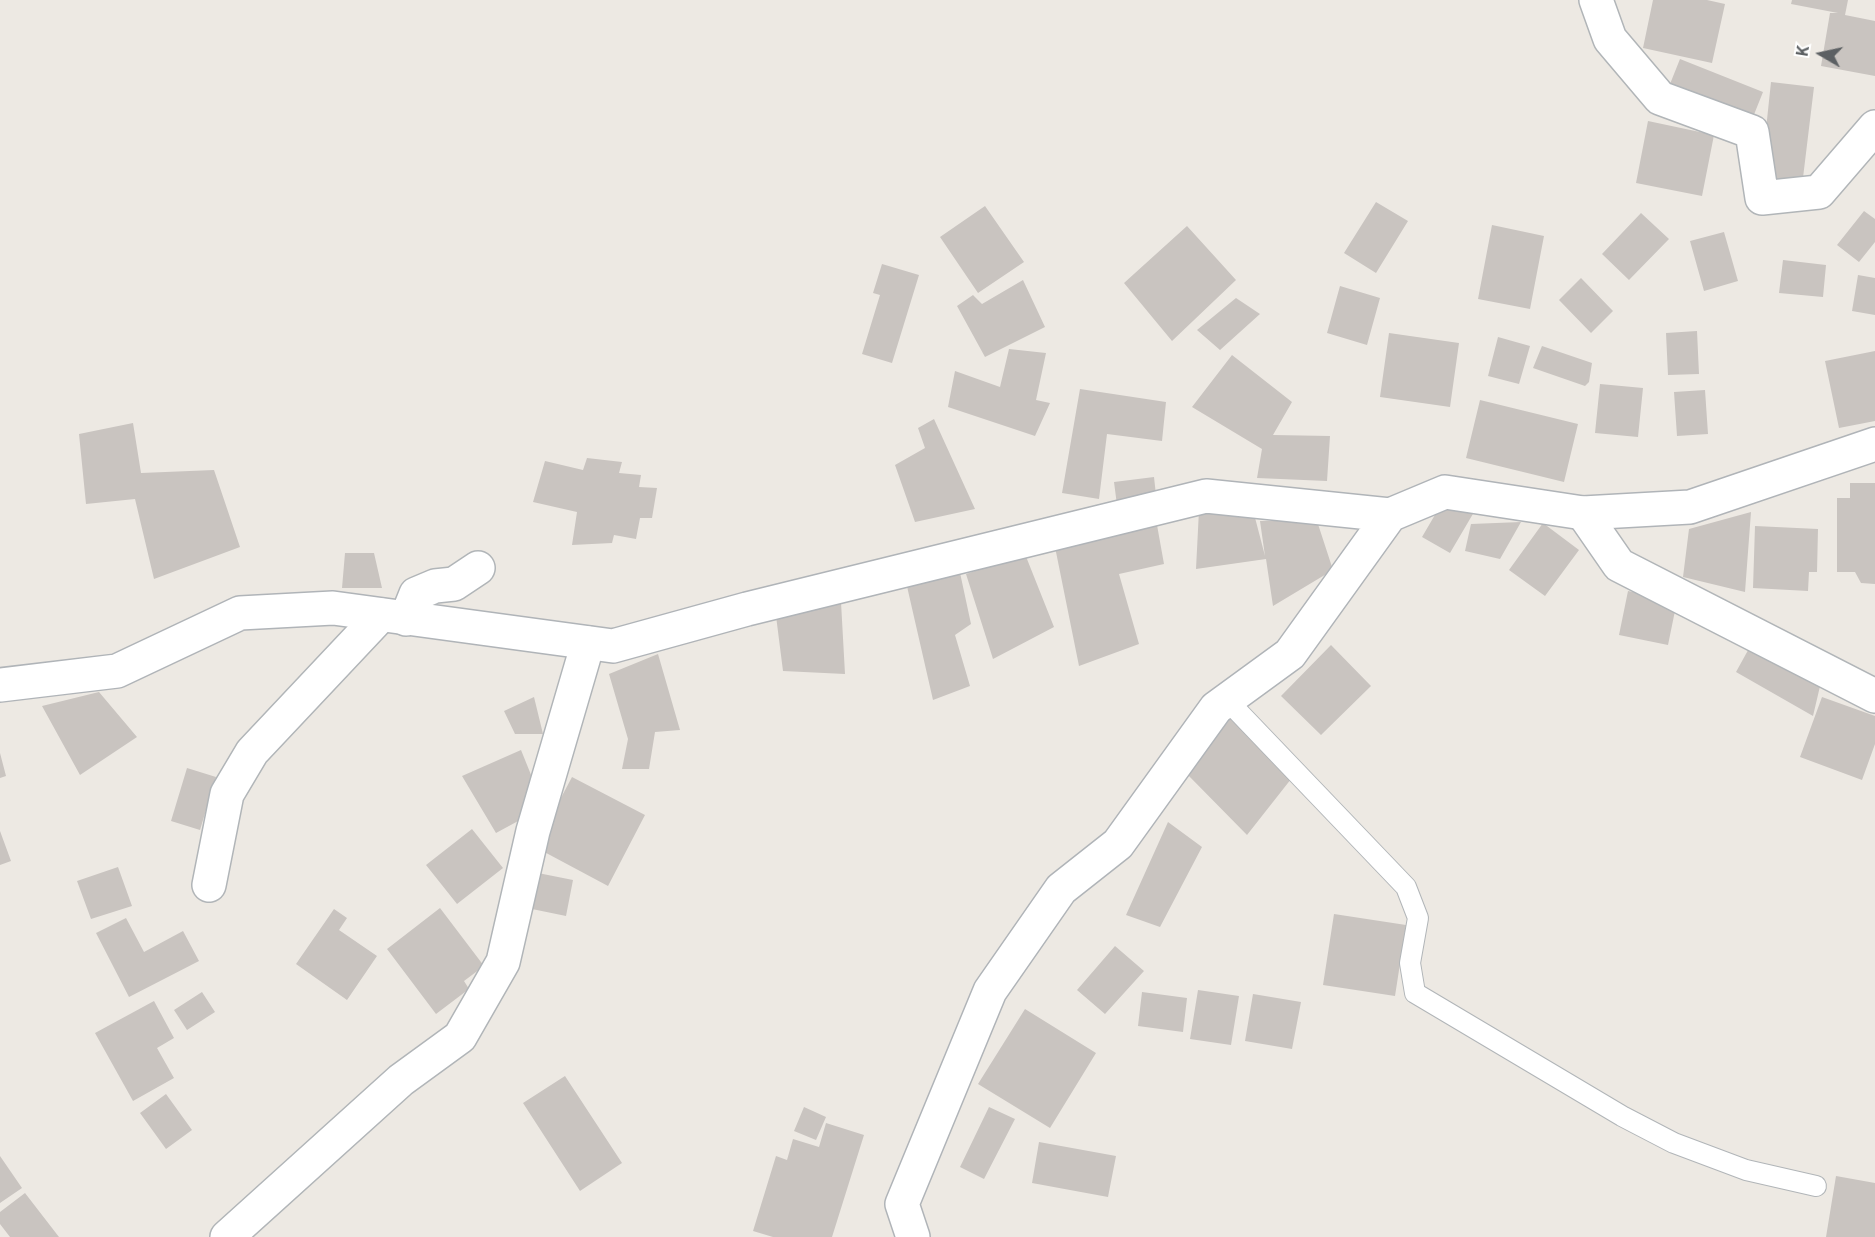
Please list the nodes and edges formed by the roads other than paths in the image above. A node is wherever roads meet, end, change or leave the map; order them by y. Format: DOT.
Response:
graph roads {
  1 [pos="1596,0"];
  2 [pos="1875,127"];
  3 [pos="1875,444"];
  4 [pos="1583,513"];
  5 [pos="1390,515"];
  6 [pos="478,568"];
  7 [pos="394,617"];
  8 [pos="588,643"];
  9 [pos="0,685"];
  10 [pos="1875,696"];
  11 [pos="1227,700"];
  12 [pos="209,885"];
  13 [pos="1816,1186"];
  14 [pos="227,1237"];
  15 [pos="913,1237"];
  1 -- 2 [label="street"];
  3 -- 4 [label="street"];
  4 -- 5 [label="street"];
  4 -- 10 [label="street"];
  5 -- 8 [label="street"];
  5 -- 11 [label="street"];
  6 -- 7 [label="street"];
  7 -- 8 [label="street"];
  7 -- 9 [label="street"];
  7 -- 12 [label="street"];
  8 -- 14 [label="street"];
  11 -- 13 [label="lane"];
  11 -- 15 [label="street"];
}
